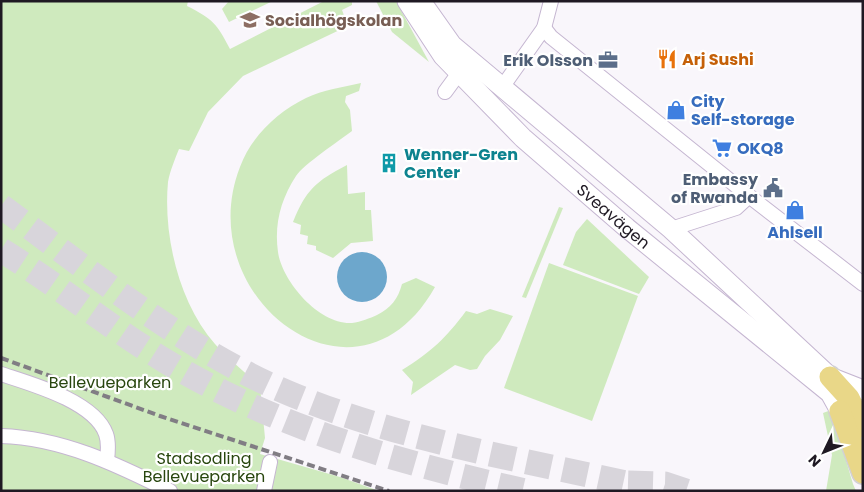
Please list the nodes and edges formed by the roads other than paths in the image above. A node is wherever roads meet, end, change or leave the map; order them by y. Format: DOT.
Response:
graph roads {
  1 [pos="407,1"];
  2 [pos="421,1"];
  3 [pos="551,1"];
  4 [pos="544,28"];
  5 [pos="470,57"];
  6 [pos="459,73"];
  7 [pos="503,86"];
  8 [pos="445,92"];
  9 [pos="749,196"];
  10 [pos="671,229"];
  11 [pos="863,284"];
  12 [pos="1,374"];
  13 [pos="830,377"];
  14 [pos="856,413"];
  15 [pos="1,436"];
  16 [pos="107,460"];
  17 [pos="270,462"];
  18 [pos="863,473"];
  19 [pos="170,491"];
  20 [pos="264,491"];
  1 -- 6 [label="main road, Sveavägen"];
  2 -- 5 [label="main road, Sveavägen"];
  3 -- 4 [label="street"];
  4 -- 7 [label="street"];
  4 -- 9 [label="street"];
  5 -- 6 [label="street"];
  5 -- 7 [label="main road, Sveavägen"];
  6 -- 8 [label="street"];
  6 -- 14 [label="main road, Sveavägen"];
  7 -- 10 [label="main road, Sveavägen"];
  9 -- 10 [label="street"];
  9 -- 11 [label="street"];
  10 -- 13 [label="main road, Sveavägen"];
  12 -- 16 [label="street"];
  13 -- 14 [label="main road"];
  14 -- 18 [label="main road"];
  15 -- 16 [label="street"];
  16 -- 19 [label="street"];
  17 -- 20 [label="street"];
}
